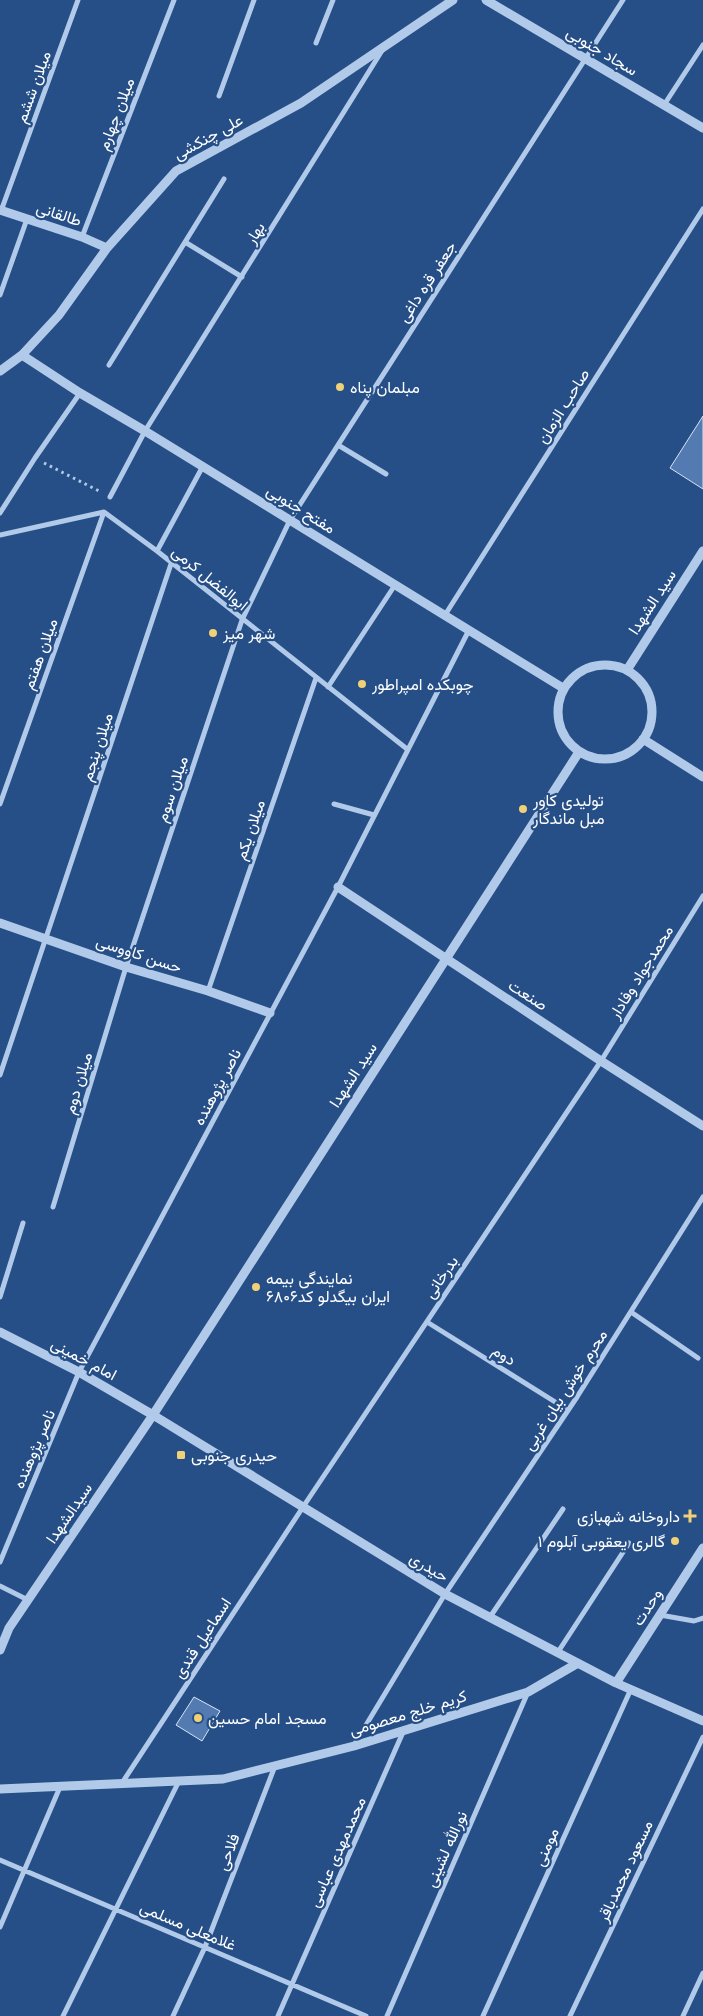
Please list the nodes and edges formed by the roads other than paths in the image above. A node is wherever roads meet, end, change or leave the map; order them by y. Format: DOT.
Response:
graph roads {
  1 [pos="78,0"];
  2 [pos="174,0"];
  3 [pos="254,0"];
  4 [pos="333,0"];
  5 [pos="453,0"];
  6 [pos="486,0"];
  7 [pos="624,0"];
  8 [pos="316,43"];
  9 [pos="703,45"];
  10 [pos="385,47"];
  11 [pos="585,58"];
  12 [pos="219,96"];
  13 [pos="664,105"];
  14 [pos="703,128"];
  15 [pos="224,179"];
  16 [pos="703,209"];
  17 [pos="1,210"];
  18 [pos="27,219"];
  19 [pos="82,237"];
  20 [pos="185,242"];
  21 [pos="107,248"];
  22 [pos="242,277"];
  23 [pos="0,295"];
  24 [pos="22,355"];
  25 [pos="109,365"];
  26 [pos="0,372"];
  27 [pos="80,393"];
  28 [pos="145,431"];
  29 [pos="338,445"];
  30 [pos="203,466"];
  31 [pos="386,474"];
  32 [pos="110,497"];
  33 [pos="0,511"];
  34 [pos="104,512"];
  35 [pos="290,520"];
  36 [pos="0,535"];
  37 [pos="157,551"];
  38 [pos="703,551"];
  39 [pos="171,564"];
  40 [pos="395,585"];
  41 [pos="445,615"];
  42 [pos="242,620"];
  43 [pos="469,630"];
  44 [pos="627,670"];
  45 [pos="316,678"];
  46 [pos="328,687"];
  47 [pos="563,688"];
  48 [pos="644,739"];
  49 [pos="407,750"];
  50 [pos="579,752"];
  51 [pos="703,777"];
  52 [pos="0,804"];
  53 [pos="334,804"];
  54 [pos="374,815"];
  55 [pos="338,887"];
  56 [pos="703,896"];
  57 [pos="0,923"];
  58 [pos="46,939"];
  59 [pos="446,959"];
  60 [pos="126,967"];
  61 [pos="208,991"];
  62 [pos="270,1013"];
  63 [pos="600,1061"];
  64 [pos="0,1075"];
  65 [pos="703,1126"];
  66 [pos="703,1197"];
  67 [pos="53,1207"];
  68 [pos="23,1223"];
  69 [pos="0,1297"];
  70 [pos="631,1312"];
  71 [pos="427,1322"];
  72 [pos="0,1332"];
  73 [pos="698,1358"];
  74 [pos="79,1372"];
  75 [pos="568,1410"];
  76 [pos="153,1415"];
  77 [pos="303,1507"];
  78 [pos="563,1509"];
  79 [pos="629,1543"];
  80 [pos="703,1548"];
  81 [pos="0,1562"];
  82 [pos="0,1586"];
  83 [pos="445,1594"];
  84 [pos="28,1600"];
  85 [pos="660,1615"];
  86 [pos="490,1617"];
  87 [pos="703,1618"];
  88 [pos="9,1628"];
  89 [pos="0,1636"];
  90 [pos="0,1650"];
  91 [pos="558,1652"];
  92 [pos="578,1663"];
  93 [pos="616,1683"];
  94 [pos="631,1689"];
  95 [pos="528,1692"];
  96 [pos="703,1721"];
  97 [pos="404,1730"];
  98 [pos="703,1737"];
  99 [pos="354,1746"];
  100 [pos="275,1766"];
  101 [pos="180,1781"];
  102 [pos="122,1783"];
  103 [pos="60,1787"];
  104 [pos="0,1789"];
  105 [pos="0,1860"];
  106 [pos="24,1870"];
  107 [pos="116,1910"];
  108 [pos="0,1927"];
  109 [pos="205,1947"];
  110 [pos="703,1972"];
  111 [pos="293,1985"];
  112 [pos="63,2016"];
  113 [pos="173,2016"];
  114 [pos="278,2016"];
  115 [pos="366,2016"];
  116 [pos="387,2016"];
  117 [pos="484,2016"];
  118 [pos="570,2016"];
  119 [pos="683,2016"];
  1 -- 17 [label="street, میلان ششم"];
  2 -- 19 [label="street, میلان چهارم"];
  3 -- 12 [label="street"];
  4 -- 8 [label="street"];
  5 -- 10 [label="street, علی چنکشی"];
  6 -- 11 [label="street, سجاد جنوبی"];
  7 -- 11 [label="street, جعفر قره داغی"];
  9 -- 13 [label="street"];
  10 -- 21 [label="street, علی چنکشی"];
  10 -- 22 [label="street, بهار"];
  11 -- 13 [label="street, سجاد جنوبی"];
  11 -- 29 [label="street, جعفر قره داغی"];
  13 -- 14 [label="street, سجاد جنوبی"];
  15 -- 20 [label="street"];
  16 -- 41 [label="street, صاحب الزمان"];
  17 -- 18 [label="street, طالقانی"];
  18 -- 19 [label="street, طالقانی"];
  18 -- 23 [label="street"];
  19 -- 21 [label="street, طالقانی"];
  20 -- 22 [label="street"];
  20 -- 25 [label="street"];
  21 -- 24 [label="street, علی چنکشی"];
  22 -- 28 [label="street, بهار"];
  24 -- 26 [label="street, علی چنکشی"];
  24 -- 27 [label="street, مفتح جنوبی"];
  27 -- 28 [label="street, مفتح جنوبی"];
  27 -- 33 [label="street"];
  28 -- 30 [label="street, مفتح جنوبی"];
  28 -- 32 [label="street, بهار"];
  29 -- 31 [label="street"];
  29 -- 35 [label="street, جعفر قره داغی"];
  30 -- 35 [label="street, مفتح جنوبی"];
  30 -- 37 [label="street"];
  34 -- 36 [label="street"];
  34 -- 37 [label="street, ابوالفضل کرمی"];
  34 -- 52 [label="street, میلان هفتم"];
  35 -- 40 [label="street, مفتح جنوبی"];
  35 -- 42 [label="street, میلان سوم"];
  37 -- 39 [label="street, ابوالفضل کرمی"];
  38 -- 44 [label="street, سید الشهدا"];
  39 -- 42 [label="street, ابوالفضل کرمی"];
  39 -- 58 [label="street, میلان پنجم"];
  40 -- 41 [label="street, مفتح جنوبی"];
  40 -- 46 [label="street"];
  41 -- 43 [label="street, مفتح جنوبی"];
  42 -- 45 [label="street, ابوالفضل کرمی"];
  42 -- 60 [label="street, میلان سوم"];
  43 -- 47 [label="street, مفتح جنوبی"];
  43 -- 49 [label="street, ناصر پژوهنده"];
  44 -- 47 [label="street"];
  44 -- 48 [label="street"];
  45 -- 46 [label="street, ابوالفضل کرمی"];
  45 -- 61 [label="street, میلان یکم"];
  46 -- 49 [label="street, ابوالفضل کرمی"];
  47 -- 50 [label="street"];
  48 -- 50 [label="street"];
  48 -- 51 [label="street"];
  49 -- 54 [label="street, ناصر پژوهنده"];
  50 -- 59 [label="street, سید الشهدا"];
  53 -- 54 [label="street"];
  54 -- 55 [label="street, ناصر پژوهنده"];
  55 -- 59 [label="street, صنعت"];
  55 -- 62 [label="street, ناصر پژوهنده"];
  56 -- 63 [label="street, محمدجواد وفادار"];
  57 -- 58 [label="street, حسن کاووسی"];
  58 -- 60 [label="street, حسن کاووسی"];
  58 -- 64 [label="street, میلان پنجم"];
  59 -- 63 [label="street, صنعت"];
  59 -- 76 [label="street, سید الشهدا"];
  60 -- 61 [label="street, حسن کاووسی"];
  60 -- 67 [label="street, میلان دوم"];
  61 -- 62 [label="street, حسن کاووسی"];
  62 -- 74 [label="street, ناصر پژوهنده"];
  63 -- 65 [label="street, صنعت"];
  63 -- 71 [label="street, بدرخانی"];
  66 -- 70 [label="street, محرم خوش بیان غربی"];
  68 -- 69 [label="street"];
  70 -- 73 [label="street"];
  70 -- 75 [label="street, محرم خوش بیان غربی"];
  71 -- 75 [label="street, دوم"];
  71 -- 77 [label="street, بدرخانی"];
  72 -- 74 [label="street, امام خمینی"];
  74 -- 76 [label="street, امام خمینی"];
  74 -- 81 [label="street, ناصر پژوهنده"];
  75 -- 83 [label="street, محرم خوش بیان غربی"];
  76 -- 77 [label="street, حیدری"];
  76 -- 84 [label="street, سیدالشهدا"];
  77 -- 83 [label="street, حیدری"];
  77 -- 102 [label="street, اسماعیل قندی"];
  78 -- 86 [label="street"];
  79 -- 91 [label="street"];
  80 -- 85 [label="street, وحدت"];
  82 -- 84 [label="street"];
  83 -- 86 [label="street, حیدری"];
  83 -- 99 [label="street, محرم خوش بیان غربی"];
  84 -- 88 [label="street, سیدالشهدا"];
  85 -- 87 [label="street"];
  85 -- 93 [label="street, وحدت"];
  86 -- 91 [label="street, حیدری"];
  88 -- 89 [label="street, سیدالشهدا"];
  88 -- 90 [label="street, سیدالشهدا"];
  91 -- 92 [label="street, حیدری"];
  92 -- 93 [label="street, حیدری"];
  92 -- 95 [label="street, کریم خلج معصومی"];
  93 -- 94 [label="street, حیدری"];
  94 -- 96 [label="street, حیدری"];
  94 -- 117 [label="street, مومنی"];
  95 -- 97 [label="street, کریم خلج معصومی"];
  95 -- 116 [label="street, نورالله لشینی"];
  97 -- 99 [label="street, کریم خلج معصومی"];
  97 -- 111 [label="street, محمدمهدی عباسی"];
  98 -- 118 [label="street, مسعود محمدباقر"];
  99 -- 100 [label="street, کریم خلج معصومی"];
  100 -- 101 [label="street, کریم خلج معصومی"];
  100 -- 109 [label="street, فلاحی"];
  101 -- 102 [label="street, کریم خلج معصومی"];
  101 -- 107 [label="street"];
  102 -- 103 [label="street, کریم خلج معصومی"];
  103 -- 104 [label="street, کریم خلج معصومی"];
  103 -- 106 [label="street"];
  105 -- 106 [label="street, غلامعلی مسلمی"];
  106 -- 107 [label="street, غلامعلی مسلمی"];
  106 -- 108 [label="street"];
  107 -- 109 [label="street, غلامعلی مسلمی"];
  107 -- 112 [label="street"];
  109 -- 111 [label="street, غلامعلی مسلمی"];
  109 -- 113 [label="street, فلاحی"];
  110 -- 119 [label="street"];
  111 -- 114 [label="street, محمدمهدی عباسی"];
  111 -- 115 [label="street, غلامعلی مسلمی"];
}
